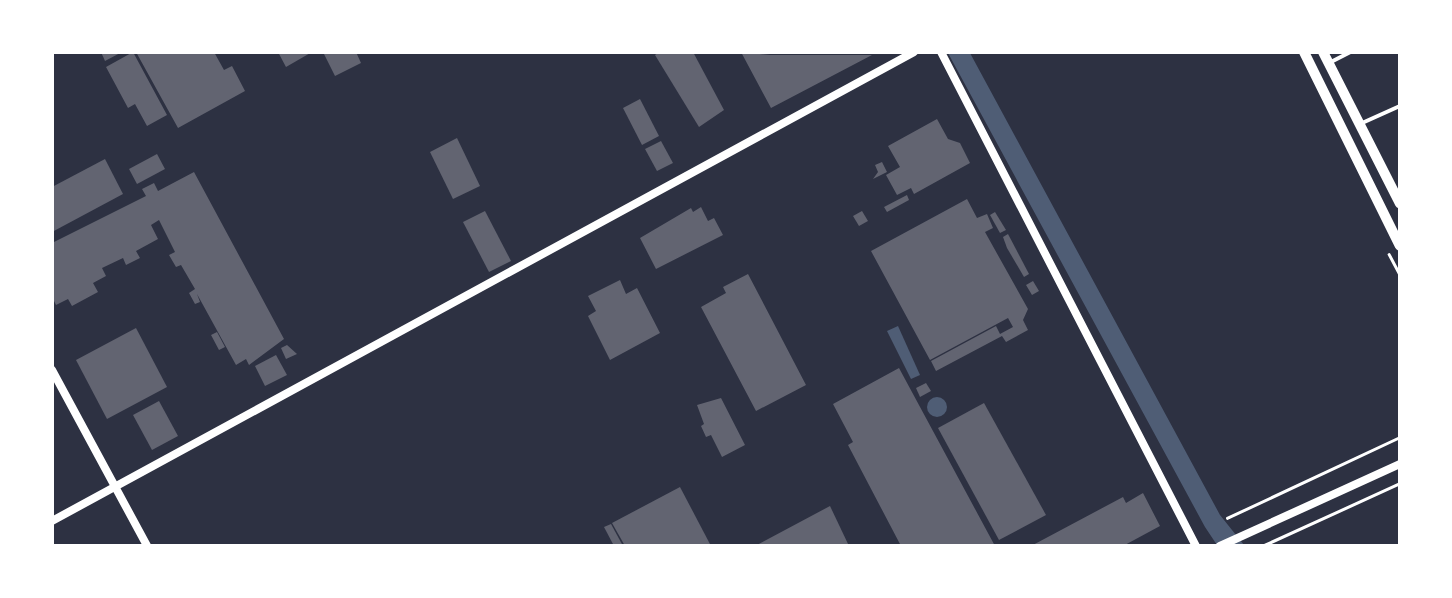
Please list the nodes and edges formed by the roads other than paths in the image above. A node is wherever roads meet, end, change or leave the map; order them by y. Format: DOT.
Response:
graph roads {
  1 [pos="914,52"];
  2 [pos="941,52"];
  3 [pos="1304,52"];
  4 [pos="1351,52"];
  5 [pos="1326,58"];
  6 [pos="1399,106"];
  7 [pos="1360,124"];
  8 [pos="1399,204"];
  9 [pos="1399,246"];
  10 [pos="52,370"];
  11 [pos="1399,464"];
  12 [pos="115,487"];
  13 [pos="52,521"];
  14 [pos="146,545"];
  15 [pos="1196,545"];
  16 [pos="1220,545"];
  1 -- 12 [label="street"];
  2 -- 15 [label="street"];
  3 -- 9 [label="highway"];
  4 -- 5 [label="lane"];
  5 -- 7 [label="highway"];
  6 -- 7 [label="lane"];
  7 -- 8 [label="highway"];
  10 -- 12 [label="street"];
  11 -- 16 [label="street"];
  12 -- 13 [label="street"];
  12 -- 14 [label="street"];
}
